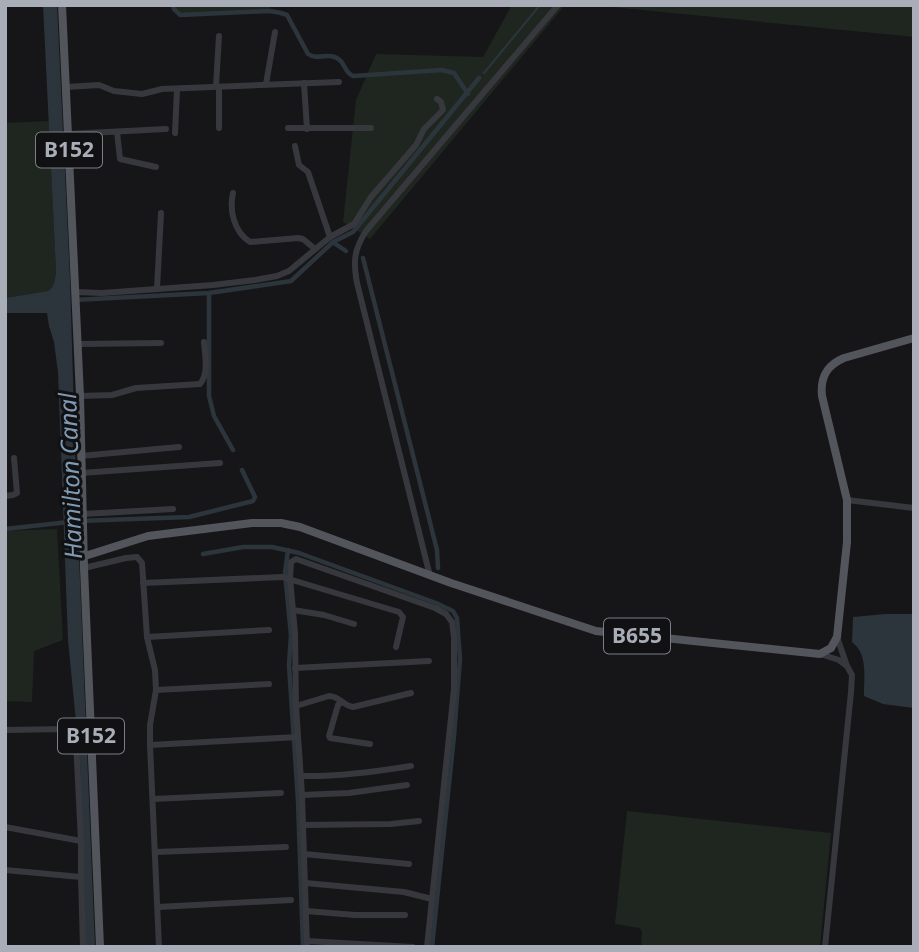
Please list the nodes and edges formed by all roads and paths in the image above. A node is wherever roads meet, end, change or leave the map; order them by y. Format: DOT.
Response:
graph roads {
  1 [pos="62,5"];
  2 [pos="558,5"];
  3 [pos="275,32"];
  4 [pos="219,36"];
  5 [pos="339,82"];
  6 [pos="304,83"];
  7 [pos="266,84"];
  8 [pos="217,86"];
  9 [pos="66,87"];
  10 [pos="177,90"];
  11 [pos="437,99"];
  12 [pos="219,128"];
  13 [pos="288,128"];
  14 [pos="371,128"];
  15 [pos="166,129"];
  16 [pos="307,129"];
  17 [pos="117,132"];
  18 [pos="175,133"];
  19 [pos="68,134"];
  20 [pos="295,146"];
  21 [pos="156,167"];
  22 [pos="233,193"];
  23 [pos="160,213"];
  24 [pos="330,237"];
  25 [pos="315,249"];
  26 [pos="157,289"];
  27 [pos="76,294"];
  28 [pos="914,338"];
  29 [pos="204,342"];
  30 [pos="161,343"];
  31 [pos="78,344"];
  32 [pos="80,396"];
  33 [pos="179,447"];
  34 [pos="80,456"];
  35 [pos="14,458"];
  36 [pos="220,463"];
  37 [pos="81,473"];
  38 [pos="5,496"];
  39 [pos="847,500"];
  40 [pos="914,508"];
  41 [pos="173,509"];
  42 [pos="83,518"];
  43 [pos="135,539"];
  44 [pos="424,551"];
  45 [pos="85,556"];
  46 [pos="137,558"];
  47 [pos="85,568"];
  48 [pos="414,569"];
  49 [pos="430,576"];
  50 [pos="286,577"];
  51 [pos="143,583"];
  52 [pos="293,610"];
  53 [pos="354,624"];
  54 [pos="269,630"];
  55 [pos="147,637"];
  56 [pos="837,637"];
  57 [pos="396,648"];
  58 [pos="820,654"];
  59 [pos="429,661"];
  60 [pos="847,666"];
  61 [pos="295,668"];
  62 [pos="269,684"];
  63 [pos="156,690"];
  64 [pos="411,694"];
  65 [pos="342,702"];
  66 [pos="296,706"];
  67 [pos="5,730"];
  68 [pos="294,737"];
  69 [pos="370,744"];
  70 [pos="150,745"];
  71 [pos="411,766"];
  72 [pos="300,776"];
  73 [pos="407,785"];
  74 [pos="281,793"];
  75 [pos="302,794"];
  76 [pos="153,799"];
  77 [pos="419,821"];
  78 [pos="303,825"];
  79 [pos="5,827"];
  80 [pos="81,841"];
  81 [pos="286,847"];
  82 [pos="155,852"];
  83 [pos="304,854"];
  84 [pos="410,864"];
  85 [pos="5,870"];
  86 [pos="81,877"];
  87 [pos="305,883"];
  88 [pos="432,899"];
  89 [pos="291,900"];
  90 [pos="158,907"];
  91 [pos="306,911"];
  92 [pos="405,915"];
  93 [pos="307,944"];
  94 [pos="83,947"];
  95 [pos="100,947"];
  96 [pos="159,947"];
  97 [pos="413,947"];
  98 [pos="427,947"];
  99 [pos="824,947"];
  1 -- 9 [label="main road, B152"];
  2 -- 44 [label="street"];
  3 -- 7 [label="street"];
  4 -- 8 [label="street"];
  5 -- 6 [label="street"];
  6 -- 7 [label="street"];
  6 -- 16 [label="street"];
  7 -- 8 [label="street"];
  8 -- 10 [label="street"];
  8 -- 12 [label="street"];
  9 -- 10 [label="street"];
  9 -- 19 [label="main road, B152"];
  10 -- 18 [label="street"];
  11 -- 24 [label="street"];
  13 -- 16 [label="street"];
  14 -- 16 [label="street"];
  15 -- 17 [label="street"];
  17 -- 19 [label="street"];
  17 -- 21 [label="street"];
  19 -- 27 [label="main road, B152"];
  20 -- 24 [label="street"];
  22 -- 25 [label="street"];
  23 -- 26 [label="street"];
  24 -- 25 [label="street"];
  25 -- 26 [label="street"];
  26 -- 27 [label="street"];
  27 -- 31 [label="main road, B152"];
  28 -- 39 [label="main road"];
  29 -- 32 [label="street"];
  30 -- 31 [label="street"];
  31 -- 32 [label="main road, B152"];
  32 -- 34 [label="main road, B152"];
  33 -- 34 [label="street"];
  34 -- 37 [label="main road, B152"];
  35 -- 38 [label="street"];
  36 -- 37 [label="street"];
  37 -- 42 [label="main road, B152"];
  39 -- 40 [label="street"];
  39 -- 56 [label="main road"];
  41 -- 42 [label="street"];
  42 -- 45 [label="main road, B152"];
  43 -- 45 [label="main road, B655"];
  43 -- 46 [label="street"];
  43 -- 48 [label="main road, B655"];
  44 -- 48 [label="street"];
  44 -- 49 [label="street"];
  45 -- 47 [label="main road, B152"];
  46 -- 47 [label="street"];
  46 -- 51 [label="street"];
  47 -- 95 [label="main road, B152"];
  48 -- 49 [label="main road, B655"];
  49 -- 58 [label="main road, B655"];
  50 -- 51 [label="street"];
  50 -- 52 [label="street"];
  50 -- 57 [label="street"];
  50 -- 88 [label="street"];
  51 -- 55 [label="street"];
  52 -- 53 [label="street"];
  52 -- 61 [label="street"];
  54 -- 55 [label="street"];
  55 -- 63 [label="street"];
  56 -- 58 [label="main road"];
  56 -- 60 [label="street"];
  58 -- 60 [label="street"];
  59 -- 61 [label="street"];
  60 -- 99 [label="street"];
  61 -- 66 [label="street"];
  62 -- 63 [label="street"];
  63 -- 70 [label="street"];
  64 -- 65 [label="street"];
  65 -- 66 [label="street"];
  65 -- 69 [label="street"];
  66 -- 68 [label="street"];
  67 -- 80 [label="street"];
  68 -- 70 [label="street"];
  68 -- 72 [label="street"];
  70 -- 76 [label="street"];
  71 -- 72 [label="street"];
  72 -- 75 [label="street"];
  73 -- 75 [label="street"];
  74 -- 76 [label="street"];
  75 -- 78 [label="street"];
  76 -- 82 [label="street"];
  77 -- 78 [label="street"];
  78 -- 83 [label="street"];
  79 -- 80 [label="street"];
  80 -- 86 [label="street"];
  81 -- 82 [label="street"];
  82 -- 90 [label="street"];
  83 -- 84 [label="street"];
  83 -- 87 [label="street"];
  85 -- 86 [label="street"];
  86 -- 94 [label="street"];
  87 -- 88 [label="street"];
  87 -- 91 [label="street"];
  88 -- 98 [label="street"];
  89 -- 90 [label="street"];
  90 -- 96 [label="street"];
  91 -- 92 [label="street"];
  91 -- 93 [label="street"];
  93 -- 97 [label="street"];
}
